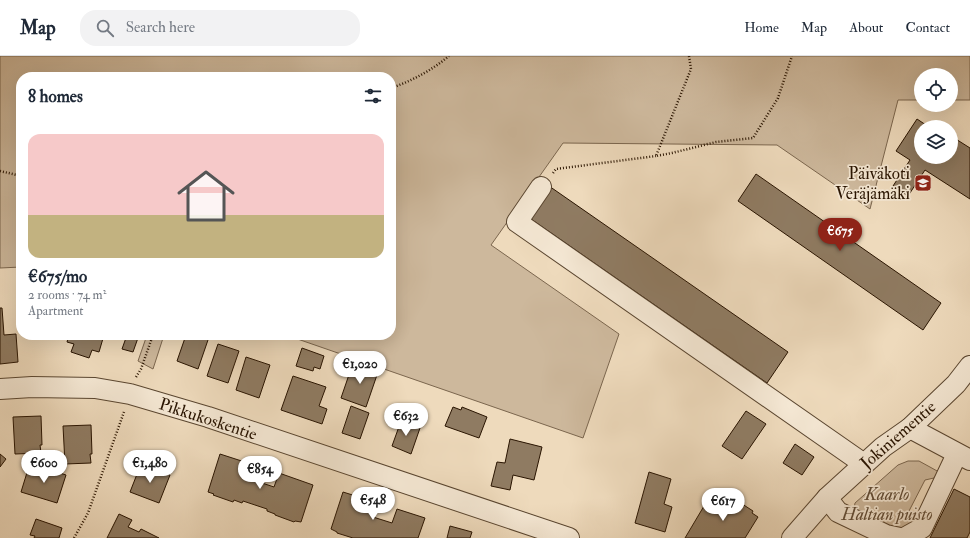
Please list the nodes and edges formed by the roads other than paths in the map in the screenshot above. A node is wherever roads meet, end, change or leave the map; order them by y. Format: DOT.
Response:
graph roads {
  1 [pos="541,187"];
  2 [pos="970,366"];
  3 [pos="0,389"];
  4 [pos="910,428"];
  5 [pos="964,457"];
  6 [pos="864,464"];
  7 [pos="827,498"];
  8 [pos="569,538"];
  9 [pos="792,538"];
  10 [pos="900,538"];
  11 [pos="904,538"];
  1 -- 6 [label="street"];
  2 -- 4 [label="street, Jokiniementie"];
  3 -- 8 [label="street, Pikkukoskentie"];
  4 -- 5 [label="street"];
  4 -- 6 [label="street, Jokiniementie"];
  5 -- 11 [label="street"];
  6 -- 7 [label="street, Jokiniementie"];
  7 -- 9 [label="street, Jokiniementie"];
  7 -- 10 [label="street"];
}
